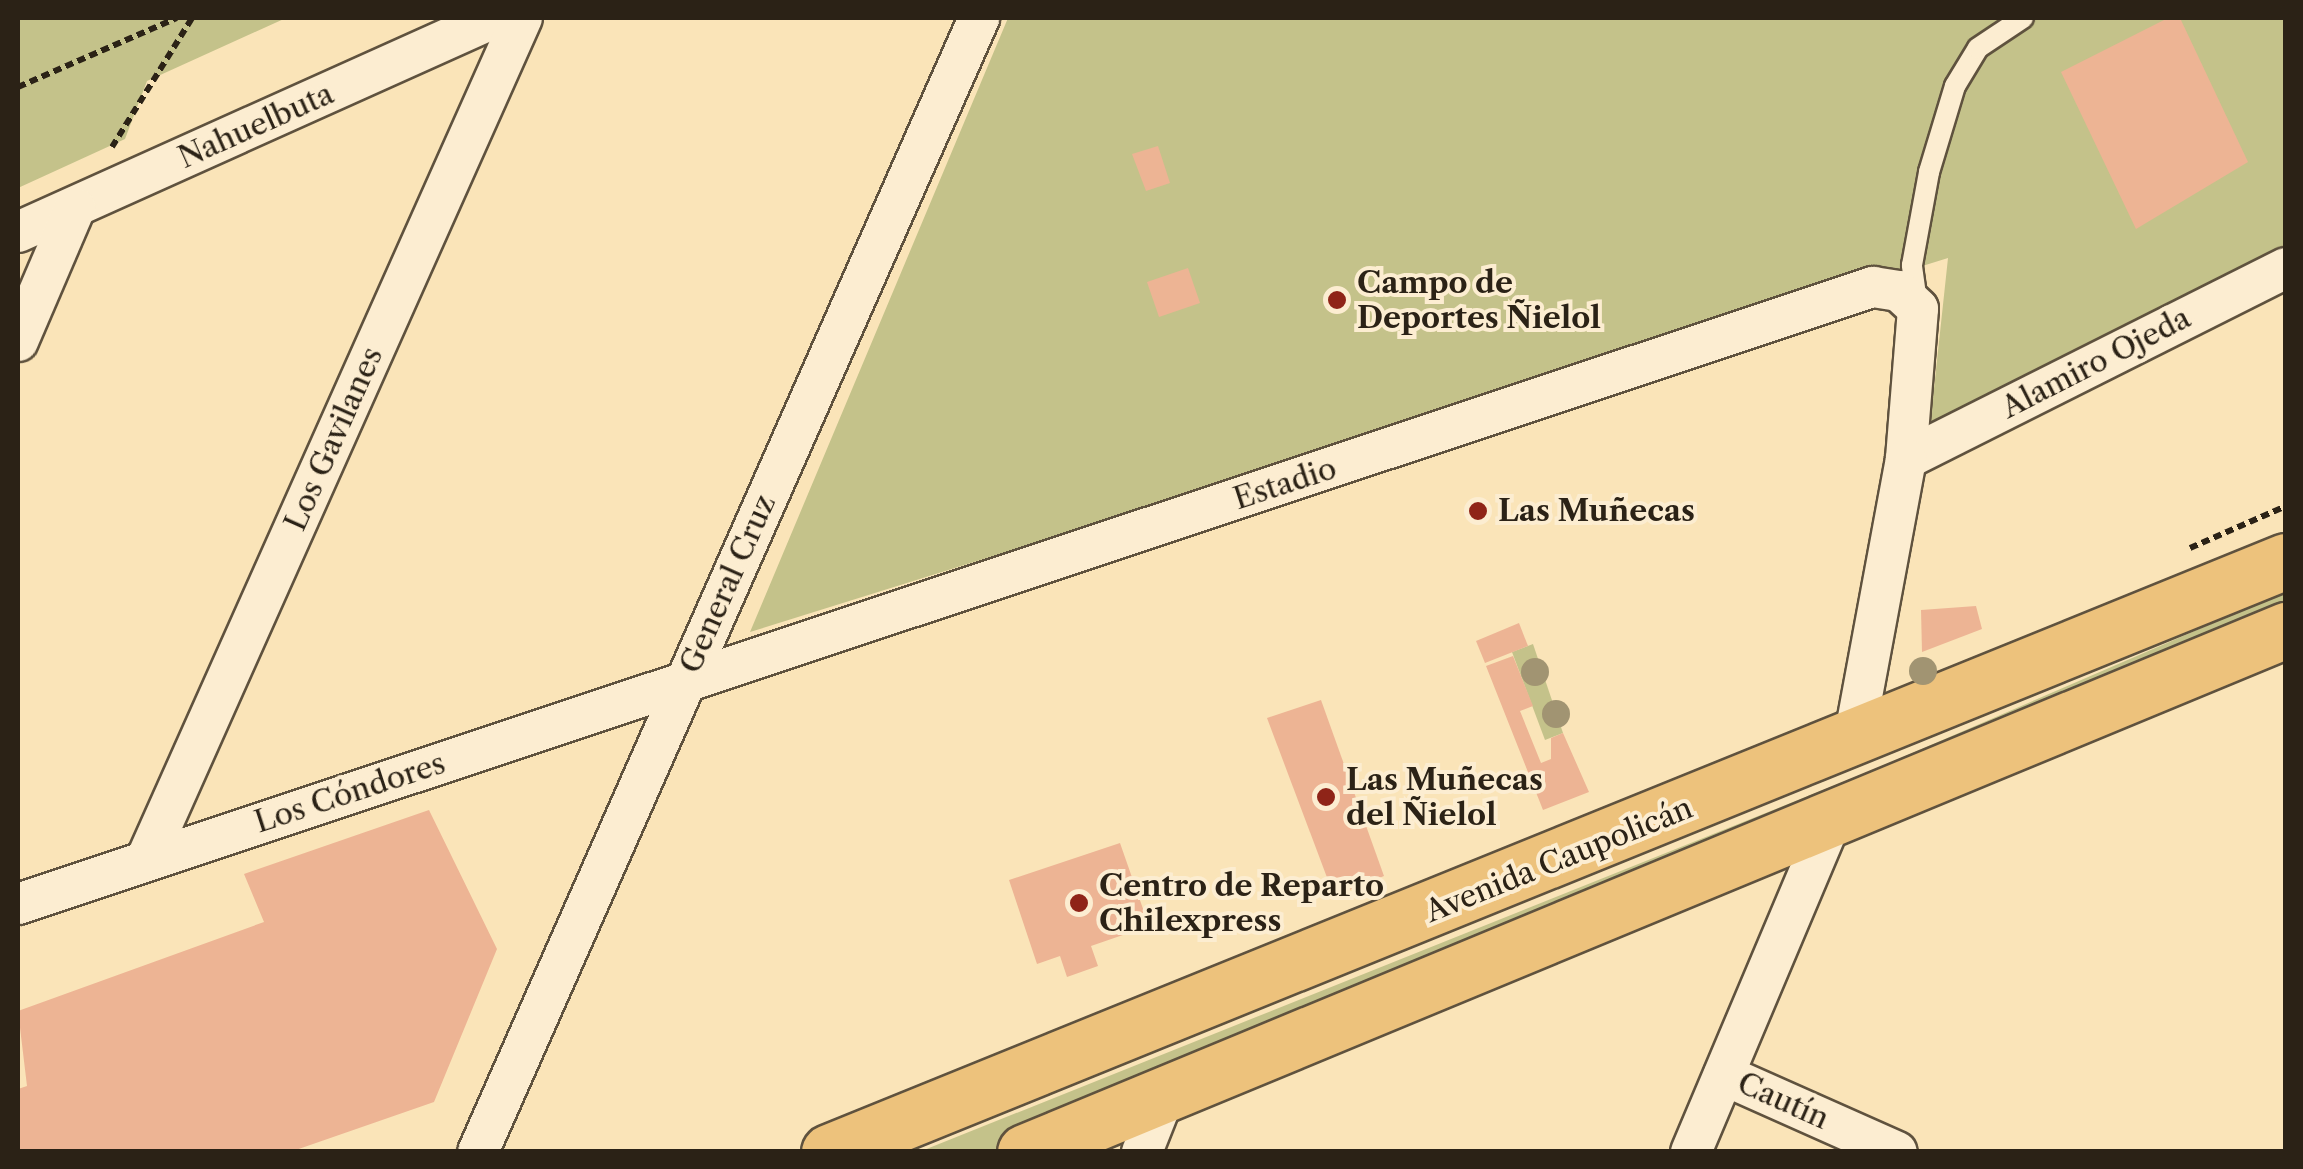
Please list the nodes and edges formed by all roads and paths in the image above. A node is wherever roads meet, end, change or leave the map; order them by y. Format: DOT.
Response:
graph roads {
  1 [pos="177,18"];
  2 [pos="192,18"];
  3 [pos="494,18"];
  4 [pos="522,18"];
  5 [pos="979,18"];
  6 [pos="2022,18"];
  7 [pos="18,86"];
  8 [pos="75,208"];
  9 [pos="18,232"];
  10 [pos="2286,268"];
  11 [pos="1902,298"];
  12 [pos="18,342"];
  13 [pos="1906,459"];
  14 [pos="2286,560"];
  15 [pos="2286,630"];
  16 [pos="684,684"];
  17 [pos="1854,739"];
  18 [pos="1835,811"];
  19 [pos="1785,834"];
  20 [pos="146,860"];
  21 [pos="18,904"];
  22 [pos="1240,991"];
  23 [pos="1724,1075"];
  24 [pos="1163,1099"];
  25 [pos="478,1152"];
  26 [pos="829,1152"];
  27 [pos="1026,1152"];
  28 [pos="1142,1152"];
  29 [pos="1691,1152"];
  30 [pos="1897,1152"];
  1 -- 7 [label="path"];
  2 -- 8 [label="path"];
  3 -- 8 [label="street, Nahuelbuta"];
  4 -- 20 [label="street, Los Gavilanes"];
  5 -- 16 [label="street, General Cruz"];
  6 -- 11 [label="lane"];
  8 -- 9 [label="street, Nahuelbuta"];
  8 -- 12 [label="street"];
  10 -- 13 [label="street, Alamiro Ojeda"];
  11 -- 13 [label="street"];
  11 -- 16 [label="street, Estadio"];
  13 -- 17 [label="street"];
  14 -- 17 [label="main road, Avenida Caupolicán"];
  15 -- 18 [label="main road, Avenida Caupolicán"];
  16 -- 20 [label="street, Los Cóndores"];
  16 -- 25 [label="street, General Cruz"];
  17 -- 19 [label="main road"];
  17 -- 22 [label="main road, Avenida Caupolicán"];
  18 -- 19 [label="main road, Avenida Caupolicán"];
  18 -- 23 [label="street"];
  19 -- 24 [label="main road, Avenida Caupolicán"];
  20 -- 21 [label="street, Los Cóndores"];
  22 -- 24 [label="main road"];
  22 -- 26 [label="main road, Avenida Caupolicán"];
  23 -- 29 [label="street"];
  23 -- 30 [label="street, Cautín"];
  24 -- 27 [label="main road, Avenida Caupolicán"];
  24 -- 28 [label="street"];
}
